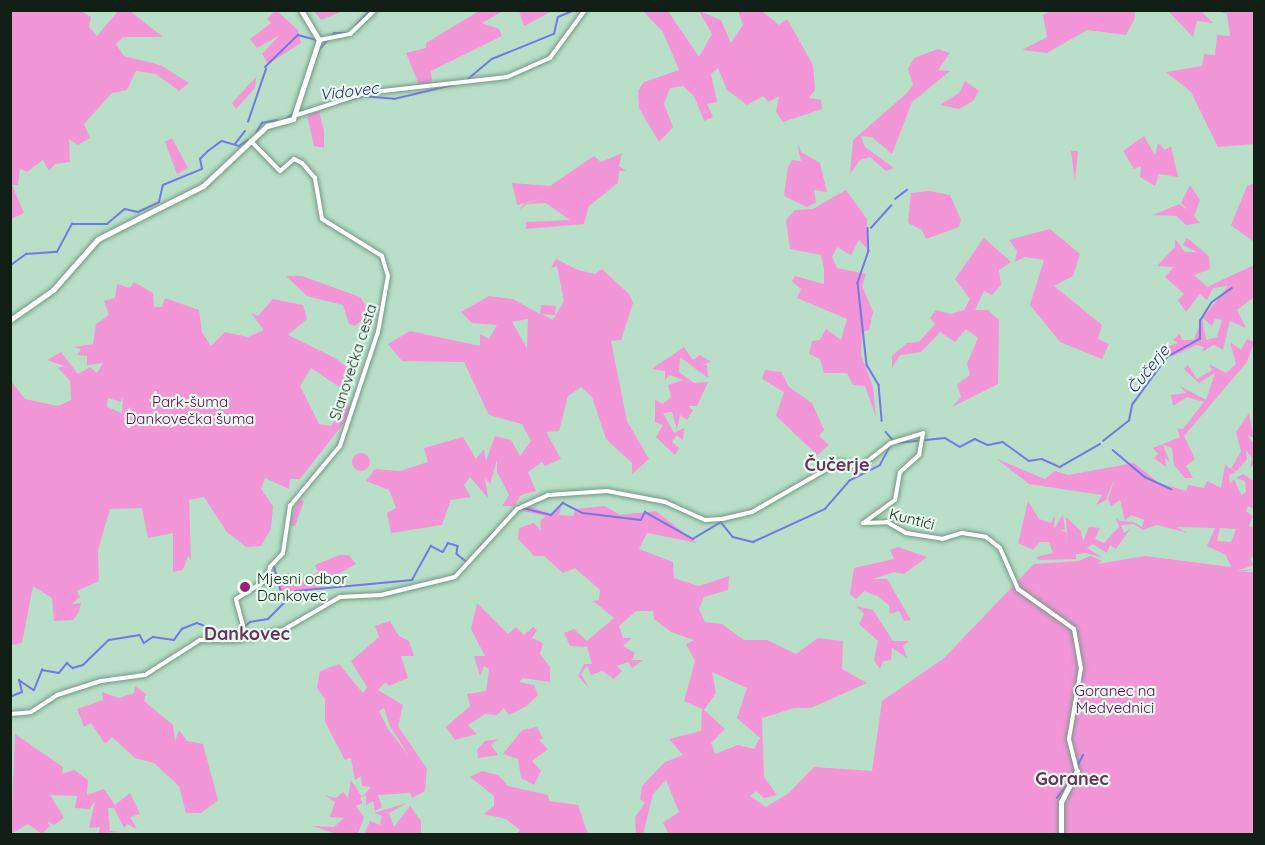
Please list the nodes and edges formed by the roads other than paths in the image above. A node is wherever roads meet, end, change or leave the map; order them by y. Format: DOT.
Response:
graph roads {
  1 [pos="301,10"];
  2 [pos="375,10"];
  3 [pos="585,10"];
  4 [pos="319,40"];
  5 [pos="297,115"];
  6 [pos="251,141"];
  7 [pos="10,320"];
  8 [pos="244,633"];
  9 [pos="10,714"];
  10 [pos="1076,768"];
  11 [pos="1061,834"];
  1 -- 4 [label="main road"];
  2 -- 4 [label="street"];
  3 -- 5 [label="street"];
  4 -- 5 [label="main road"];
  5 -- 6 [label="main road"];
  6 -- 7 [label="main road"];
  6 -- 8 [label="street, Slanovečka cesta"];
  8 -- 9 [label="street"];
  8 -- 10 [label="street, Kuntići"];
  10 -- 11 [label="main road"];
}
